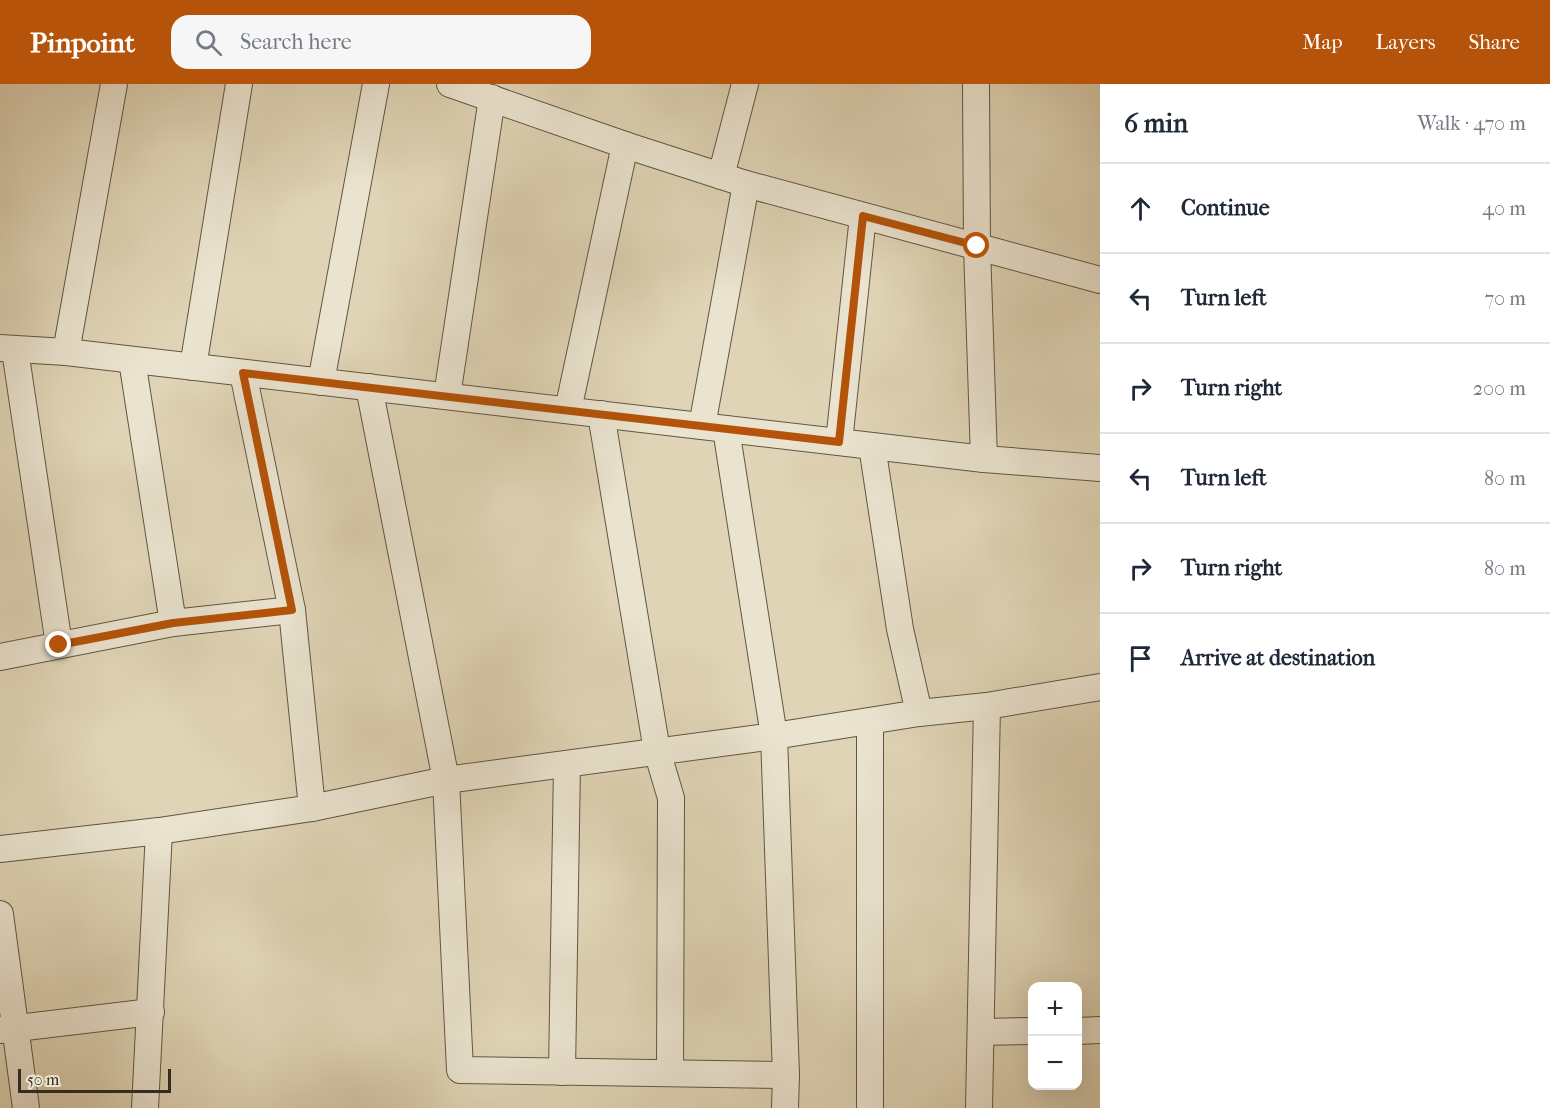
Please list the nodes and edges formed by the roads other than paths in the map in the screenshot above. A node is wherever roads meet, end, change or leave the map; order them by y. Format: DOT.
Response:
graph roads {
  1 [pos="114,84"];
  2 [pos="239,84"];
  3 [pos="376,84"];
  4 [pos="450,84"];
  5 [pos="745,84"];
  6 [pos="976,84"];
  7 [pos="492,98"];
  8 [pos="625,145"];
  9 [pos="721,176"];
  10 [pos="746,184"];
  11 [pos="863,216"];
  12 [pos="977,246"];
  13 [pos="1100,280"];
  14 [pos="7,349"];
  15 [pos="66,352"];
  16 [pos="132,360"];
  17 [pos="193,367"];
  18 [pos="243,373"];
  19 [pos="321,382"];
  20 [pos="369,387"];
  21 [pos="447,396"];
  22 [pos="568,410"];
  23 [pos="601,414"];
  24 [pos="714,428"];
  25 [pos="839,442"];
  26 [pos="872,446"];
  27 [pos="984,459"];
  28 [pos="1100,468"];
  29 [pos="292,610"];
  30 [pos="173,623"];
  31 [pos="59,645"];
  32 [pos="0,657"];
  33 [pos="1100,687"];
  34 [pos="987,706"];
  35 [pos="920,713"];
  36 [pos="870,722"];
  37 [pos="774,736"];
  38 [pos="657,752"];
  39 [pos="567,764"];
  40 [pos="446,780"];
  41 [pos="312,808"];
  42 [pos="159,831"];
  43 [pos="0,849"];
  44 [pos="0,914"];
  45 [pos="150,1012"];
  46 [pos="8,1029"];
  47 [pos="1100,1030"];
  48 [pos="1082,1031"];
  49 [pos="981,1032"];
  50 [pos="1028,1032"];
  51 [pos="562,1072"];
  52 [pos="669,1073"];
  53 [pos="786,1075"];
  54 [pos="26,1108"];
  55 [pos="145,1108"];
  56 [pos="784,1108"];
  57 [pos="870,1108"];
  58 [pos="979,1108"];
  1 -- 15 [label="street"];
  2 -- 17 [label="street"];
  3 -- 19 [label="street"];
  4 -- 7 [label="street"];
  5 -- 9 [label="street"];
  6 -- 12 [label="street"];
  7 -- 8 [label="street"];
  7 -- 21 [label="street"];
  8 -- 9 [label="street"];
  8 -- 22 [label="street"];
  9 -- 10 [label="street"];
  10 -- 11 [label="street"];
  10 -- 24 [label="street"];
  11 -- 12 [label="street"];
  11 -- 25 [label="street"];
  12 -- 13 [label="street"];
  12 -- 27 [label="street"];
  14 -- 15 [label="street"];
  14 -- 31 [label="street"];
  15 -- 16 [label="street"];
  16 -- 17 [label="street"];
  16 -- 30 [label="street"];
  17 -- 18 [label="street"];
  18 -- 19 [label="street"];
  18 -- 29 [label="street"];
  19 -- 20 [label="street"];
  20 -- 21 [label="street"];
  20 -- 40 [label="street"];
  21 -- 22 [label="street"];
  22 -- 23 [label="street"];
  23 -- 24 [label="street"];
  23 -- 38 [label="street"];
  24 -- 25 [label="street"];
  24 -- 37 [label="street"];
  25 -- 26 [label="street"];
  26 -- 27 [label="street"];
  26 -- 35 [label="street"];
  27 -- 28 [label="street"];
  29 -- 30 [label="street"];
  29 -- 41 [label="street"];
  30 -- 31 [label="street"];
  31 -- 32 [label="street"];
  33 -- 34 [label="street"];
  34 -- 35 [label="street"];
  34 -- 49 [label="street"];
  35 -- 36 [label="street"];
  36 -- 37 [label="street"];
  36 -- 57 [label="street"];
  37 -- 38 [label="street"];
  37 -- 53 [label="street"];
  38 -- 39 [label="street"];
  38 -- 52 [label="street"];
  39 -- 40 [label="street"];
  39 -- 51 [label="street"];
  40 -- 41 [label="street"];
  40 -- 51 [label="street"];
  41 -- 42 [label="street"];
  42 -- 43 [label="street"];
  42 -- 45 [label="street"];
  44 -- 46 [label="street"];
  45 -- 46 [label="street"];
  45 -- 55 [label="street"];
  46 -- 54 [label="street"];
  47 -- 48 [label="street"];
  49 -- 50 [label="street"];
  49 -- 58 [label="street"];
  51 -- 52 [label="street"];
  52 -- 53 [label="street"];
  53 -- 56 [label="street"];
}
